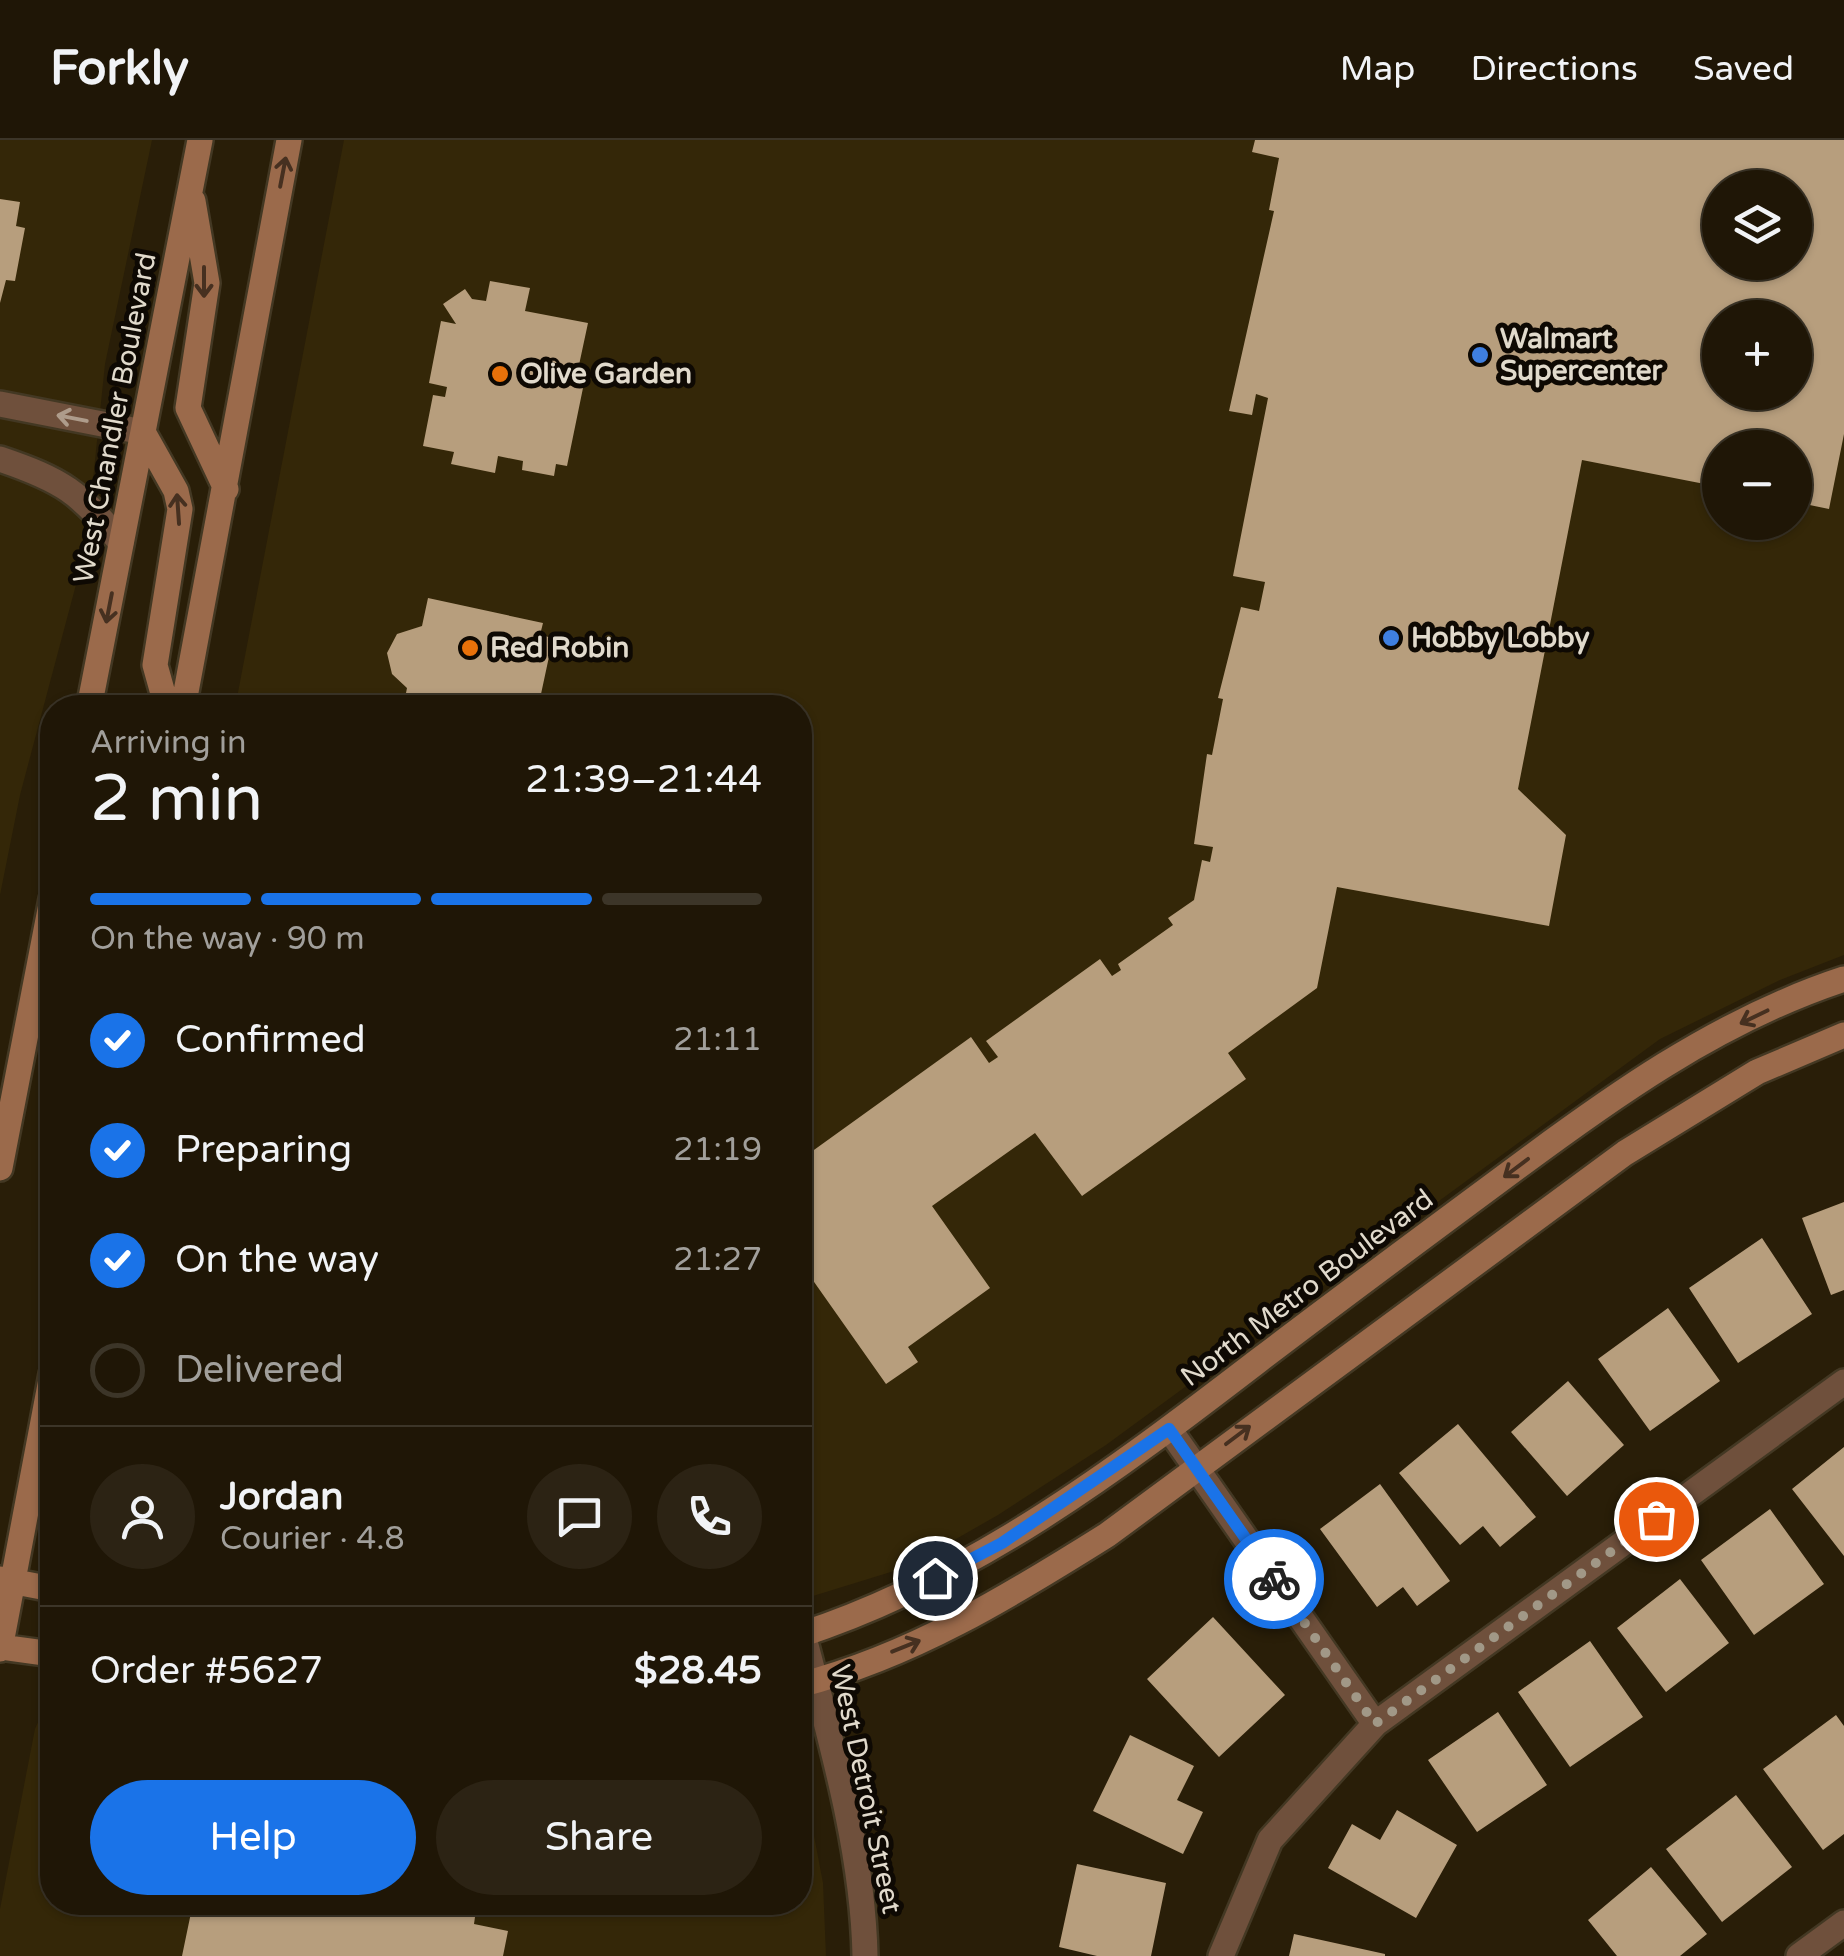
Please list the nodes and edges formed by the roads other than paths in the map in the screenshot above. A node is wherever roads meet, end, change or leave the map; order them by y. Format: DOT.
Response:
graph roads {
  1 [pos="200,140"];
  2 [pos="289,140"];
  3 [pos="190,186"];
  4 [pos="0,404"];
  5 [pos="143,432"];
  6 [pos="0,459"];
  7 [pos="226,489"];
  8 [pos="121,543"];
  9 [pos="92,695"];
  10 [pos="163,695"];
  11 [pos="186,695"];
  12 [pos="40,961"];
  13 [pos="1844,979"];
  14 [pos="1844,1034"];
  15 [pos="0,1168"];
  16 [pos="1844,1382"];
  17 [pos="40,1428"];
  18 [pos="1169,1429"];
  19 [pos="1196,1468"];
  20 [pos="6,1580"];
  21 [pos="40,1587"];
  22 [pos="812,1630"];
  23 [pos="0,1647"];
  24 [pos="40,1652"];
  25 [pos="812,1681"];
  26 [pos="812,1699"];
  27 [pos="1375,1724"];
  28 [pos="1844,1924"];
  29 [pos="866,1956"];
  30 [pos="1221,1956"];
  31 [pos="1799,1956"];
  1 -- 3 [label="street, West Chandler Boulevard"];
  7 -- 2 [label="street, one-way"];
  3 -- 5 [label="street, West Chandler Boulevard"];
  3 -- 7 [label="street, one-way"];
  5 -- 4 [label="street, one-way"];
  5 -- 8 [label="street, West Chandler Boulevard"];
  10 -- 5 [label="street, one-way"];
  6 -- 8 [label="street"];
  7 -- 11 [label="street"];
  8 -- 9 [label="street, West Chandler Boulevard, one-way"];
  12 -- 15 [label="street"];
  13 -- 18 [label="street, North Metro Boulevard, one-way"];
  19 -- 14 [label="street, one-way"];
  16 -- 27 [label="street"];
  17 -- 20 [label="street"];
  18 -- 19 [label="street"];
  18 -- 22 [label="street, North Metro Boulevard"];
  25 -- 19 [label="street, one-way"];
  19 -- 27 [label="street"];
  20 -- 21 [label="street"];
  20 -- 23 [label="street"];
  23 -- 24 [label="street"];
  26 -- 29 [label="street, West Detroit Street"];
  27 -- 30 [label="street"];
  28 -- 31 [label="street"];
}
